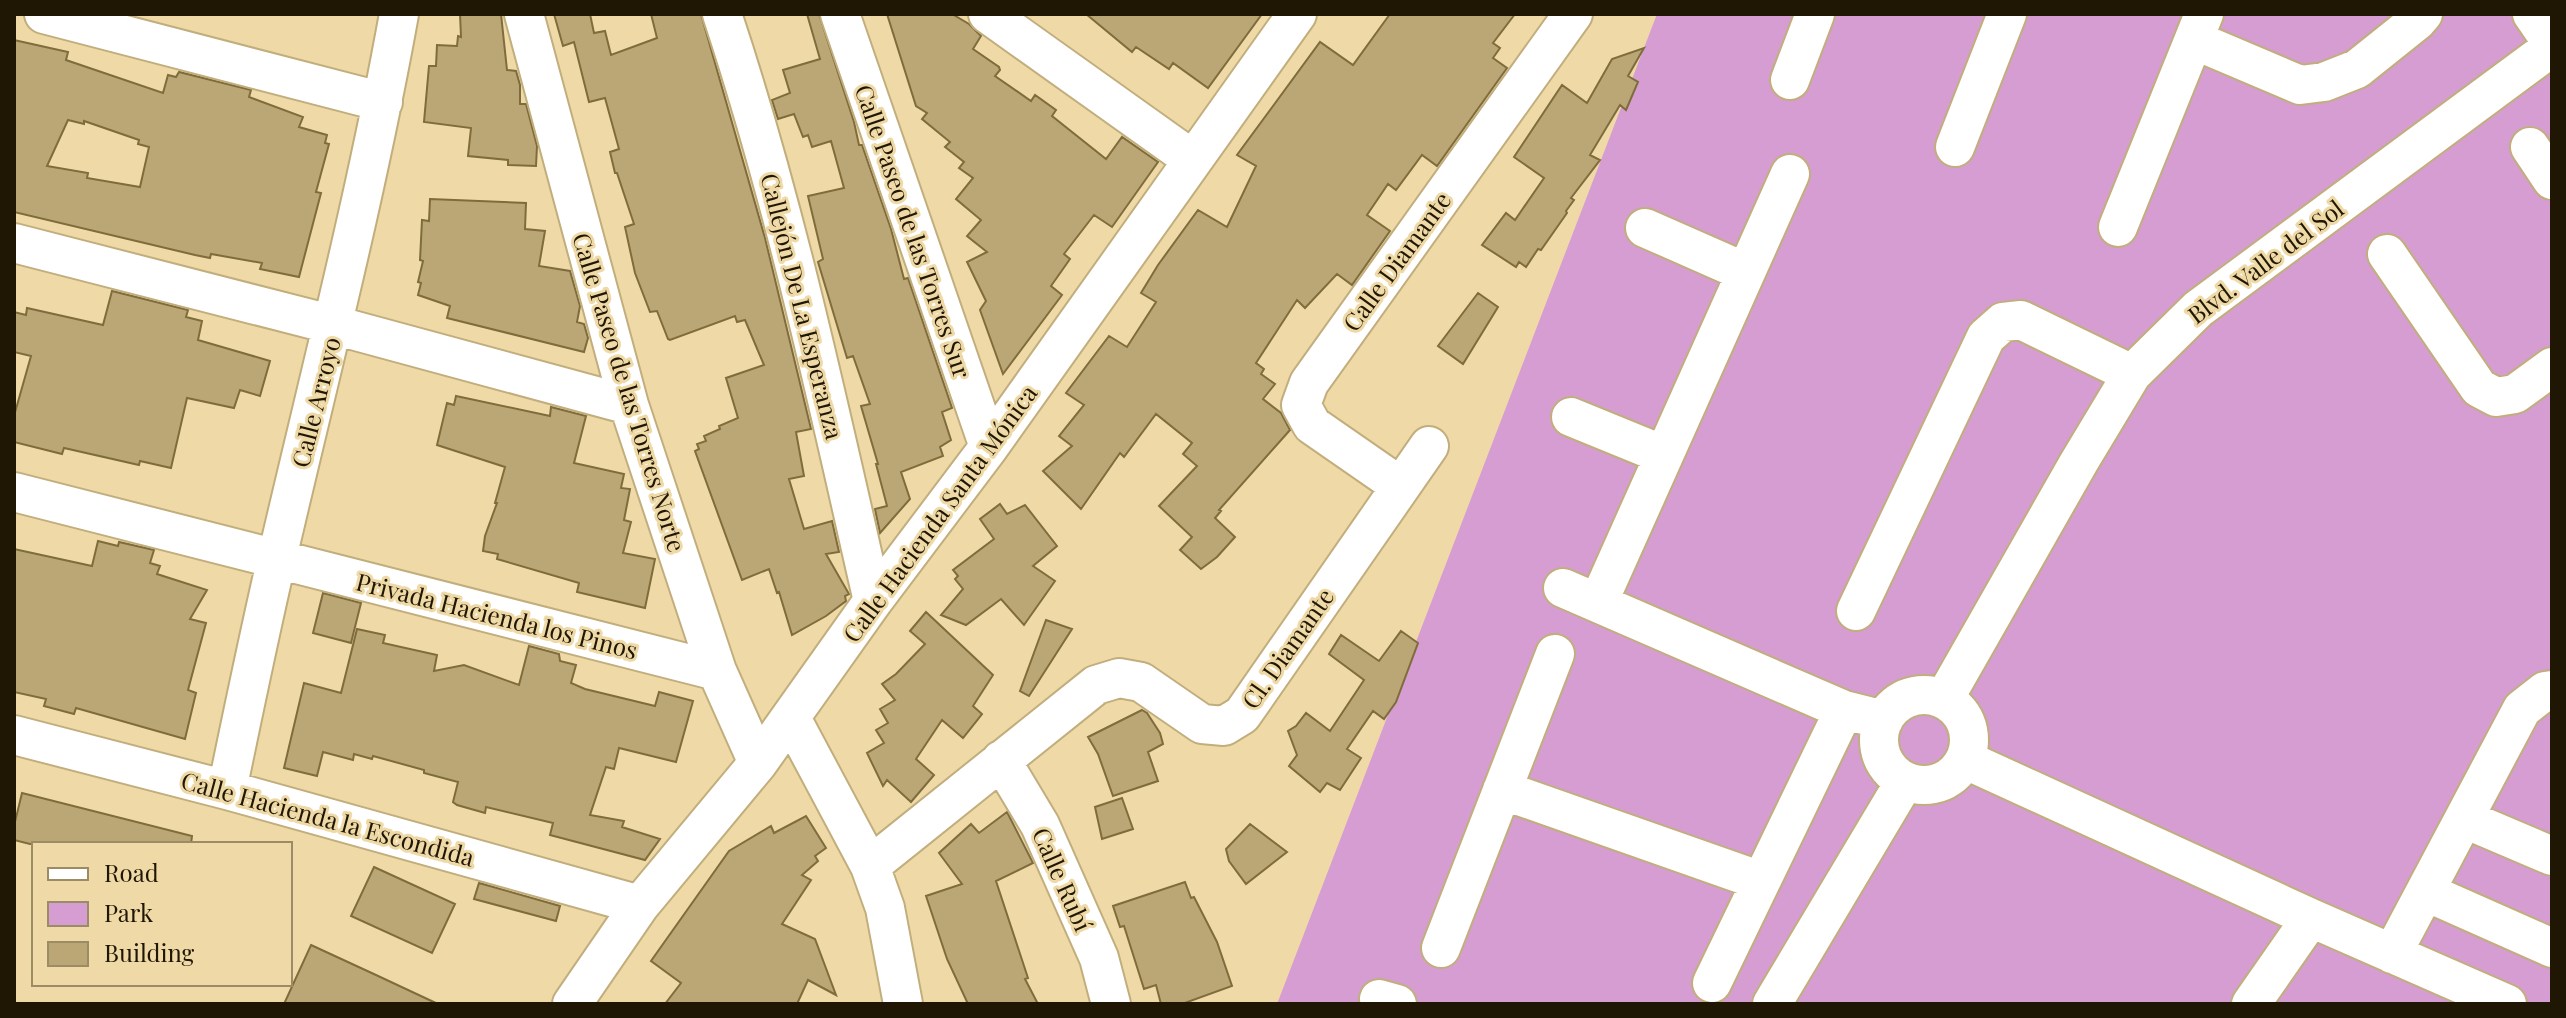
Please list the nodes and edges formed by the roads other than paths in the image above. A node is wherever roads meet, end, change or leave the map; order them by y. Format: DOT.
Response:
graph roads {
  1 [pos="44,14"];
  2 [pos="399,14"];
  3 [pos="524,14"];
  4 [pos="722,14"];
  5 [pos="840,14"];
  6 [pos="988,14"];
  7 [pos="1297,14"];
  8 [pos="1573,14"];
  9 [pos="1815,14"];
  10 [pos="2007,14"];
  11 [pos="2423,14"];
  12 [pos="2532,14"];
  13 [pos="2199,27"];
  14 [pos="2552,45"];
  15 [pos="1790,80"];
  16 [pos="383,102"];
  17 [pos="1955,147"];
  18 [pos="2530,147"];
  19 [pos="1193,160"];
  20 [pos="1790,174"];
  21 [pos="2552,180"];
  22 [pos="2118,227"];
  23 [pos="1645,228"];
  24 [pos="14,243"];
  25 [pos="2387,254"];
  26 [pos="1745,272"];
  27 [pos="334,325"];
  28 [pos="2552,367"];
  29 [pos="2132,374"];
  30 [pos="629,405"];
  31 [pos="1571,417"];
  32 [pos="1429,446"];
  33 [pos="989,447"];
  34 [pos="1664,455"];
  35 [pos="1400,486"];
  36 [pos="14,492"];
  37 [pos="277,560"];
  38 [pos="1563,588"];
  39 [pos="873,601"];
  40 [pos="1598,603"];
  41 [pos="1856,611"];
  42 [pos="1555,654"];
  43 [pos="717,671"];
  44 [pos="2552,690"];
  45 [pos="1944,699"];
  46 [pos="1844,710"];
  47 [pos="791,718"];
  48 [pos="1884,720"];
  49 [pos="14,735"];
  50 [pos="1001,760"];
  51 [pos="1966,760"];
  52 [pos="758,763"];
  53 [pos="1905,781"];
  54 [pos="227,790"];
  55 [pos="1502,790"];
  56 [pos="2465,819"];
  57 [pos="2552,856"];
  58 [pos="870,866"];
  59 [pos="1761,881"];
  60 [pos="2426,892"];
  61 [pos="640,905"];
  62 [pos="2311,918"];
  63 [pos="1441,948"];
  64 [pos="2552,948"];
  65 [pos="2392,954"];
  66 [pos="1712,983"];
  67 [pos="572,1004"];
  68 [pos="903,1004"];
  69 [pos="1111,1004"];
  70 [pos="1772,1004"];
  71 [pos="2251,1004"];
  72 [pos="2507,1004"];
  1 -- 16 [label="street"];
  2 -- 16 [label="street, Calle Arroyo"];
  3 -- 30 [label="street, Calle Paseo de las Torres Norte"];
  4 -- 39 [label="street, Callejón De La Esperanza"];
  5 -- 33 [label="street, Calle Paseo de las Torres Sur"];
  6 -- 19 [label="street"];
  7 -- 19 [label="street, Calle Hacienda Santa Mónica"];
  8 -- 35 [label="street, Calle Diamante"];
  9 -- 15 [label="street"];
  10 -- 17 [label="street"];
  11 -- 13 [label="street"];
  12 -- 14 [label="street"];
  13 -- 22 [label="street"];
  14 -- 29 [label="street, Blvd. Valle del Sol"];
  16 -- 27 [label="street, Calle Arroyo"];
  18 -- 21 [label="street"];
  19 -- 33 [label="street, Calle Hacienda Santa Mónica"];
  20 -- 26 [label="street"];
  23 -- 26 [label="street"];
  24 -- 27 [label="street"];
  25 -- 28 [label="street"];
  26 -- 34 [label="street"];
  27 -- 30 [label="street"];
  27 -- 37 [label="street, Calle Arroyo"];
  29 -- 41 [label="street"];
  29 -- 45 [label="street, Blvd. Valle del Sol"];
  30 -- 43 [label="street, Calle Paseo de las Torres Norte"];
  31 -- 34 [label="street"];
  32 -- 35 [label="street, Cl. Diamante"];
  33 -- 39 [label="street, Calle Hacienda Santa Mónica"];
  34 -- 40 [label="street"];
  35 -- 50 [label="street, Cl. Diamante"];
  36 -- 37 [label="street, Privada Hacienda los Pinos"];
  37 -- 43 [label="street, Privada Hacienda los Pinos"];
  37 -- 54 [label="street, Calle Arroyo"];
  38 -- 40 [label="street"];
  39 -- 47 [label="street, Calle Hacienda Santa Mónica"];
  40 -- 46 [label="street"];
  42 -- 55 [label="street"];
  43 -- 52 [label="street, Calle Paseo de las Torres Norte"];
  44 -- 56 [label="street"];
  45 -- 48 [label="street"];
  45 -- 51 [label="street"];
  46 -- 48 [label="street"];
  46 -- 59 [label="street"];
  47 -- 52 [label="street, Calle Hacienda Santa Mónica"];
  47 -- 58 [label="street"];
  48 -- 53 [label="street"];
  49 -- 54 [label="street, Calle Hacienda la Escondida"];
  50 -- 58 [label="street, Cl. Diamante"];
  50 -- 69 [label="street, Calle Rubí"];
  51 -- 53 [label="street"];
  51 -- 62 [label="street"];
  52 -- 61 [label="street, Calle Hacienda Santa Mónica"];
  53 -- 70 [label="street"];
  54 -- 61 [label="street, Calle Hacienda la Escondida"];
  55 -- 59 [label="street"];
  55 -- 63 [label="street"];
  56 -- 57 [label="street"];
  56 -- 60 [label="street"];
  58 -- 68 [label="street"];
  59 -- 66 [label="street"];
  60 -- 64 [label="street"];
  60 -- 65 [label="street"];
  61 -- 67 [label="street, Calle Hacienda Santa Mónica"];
  62 -- 65 [label="street"];
  62 -- 71 [label="street"];
  65 -- 72 [label="street"];
}
